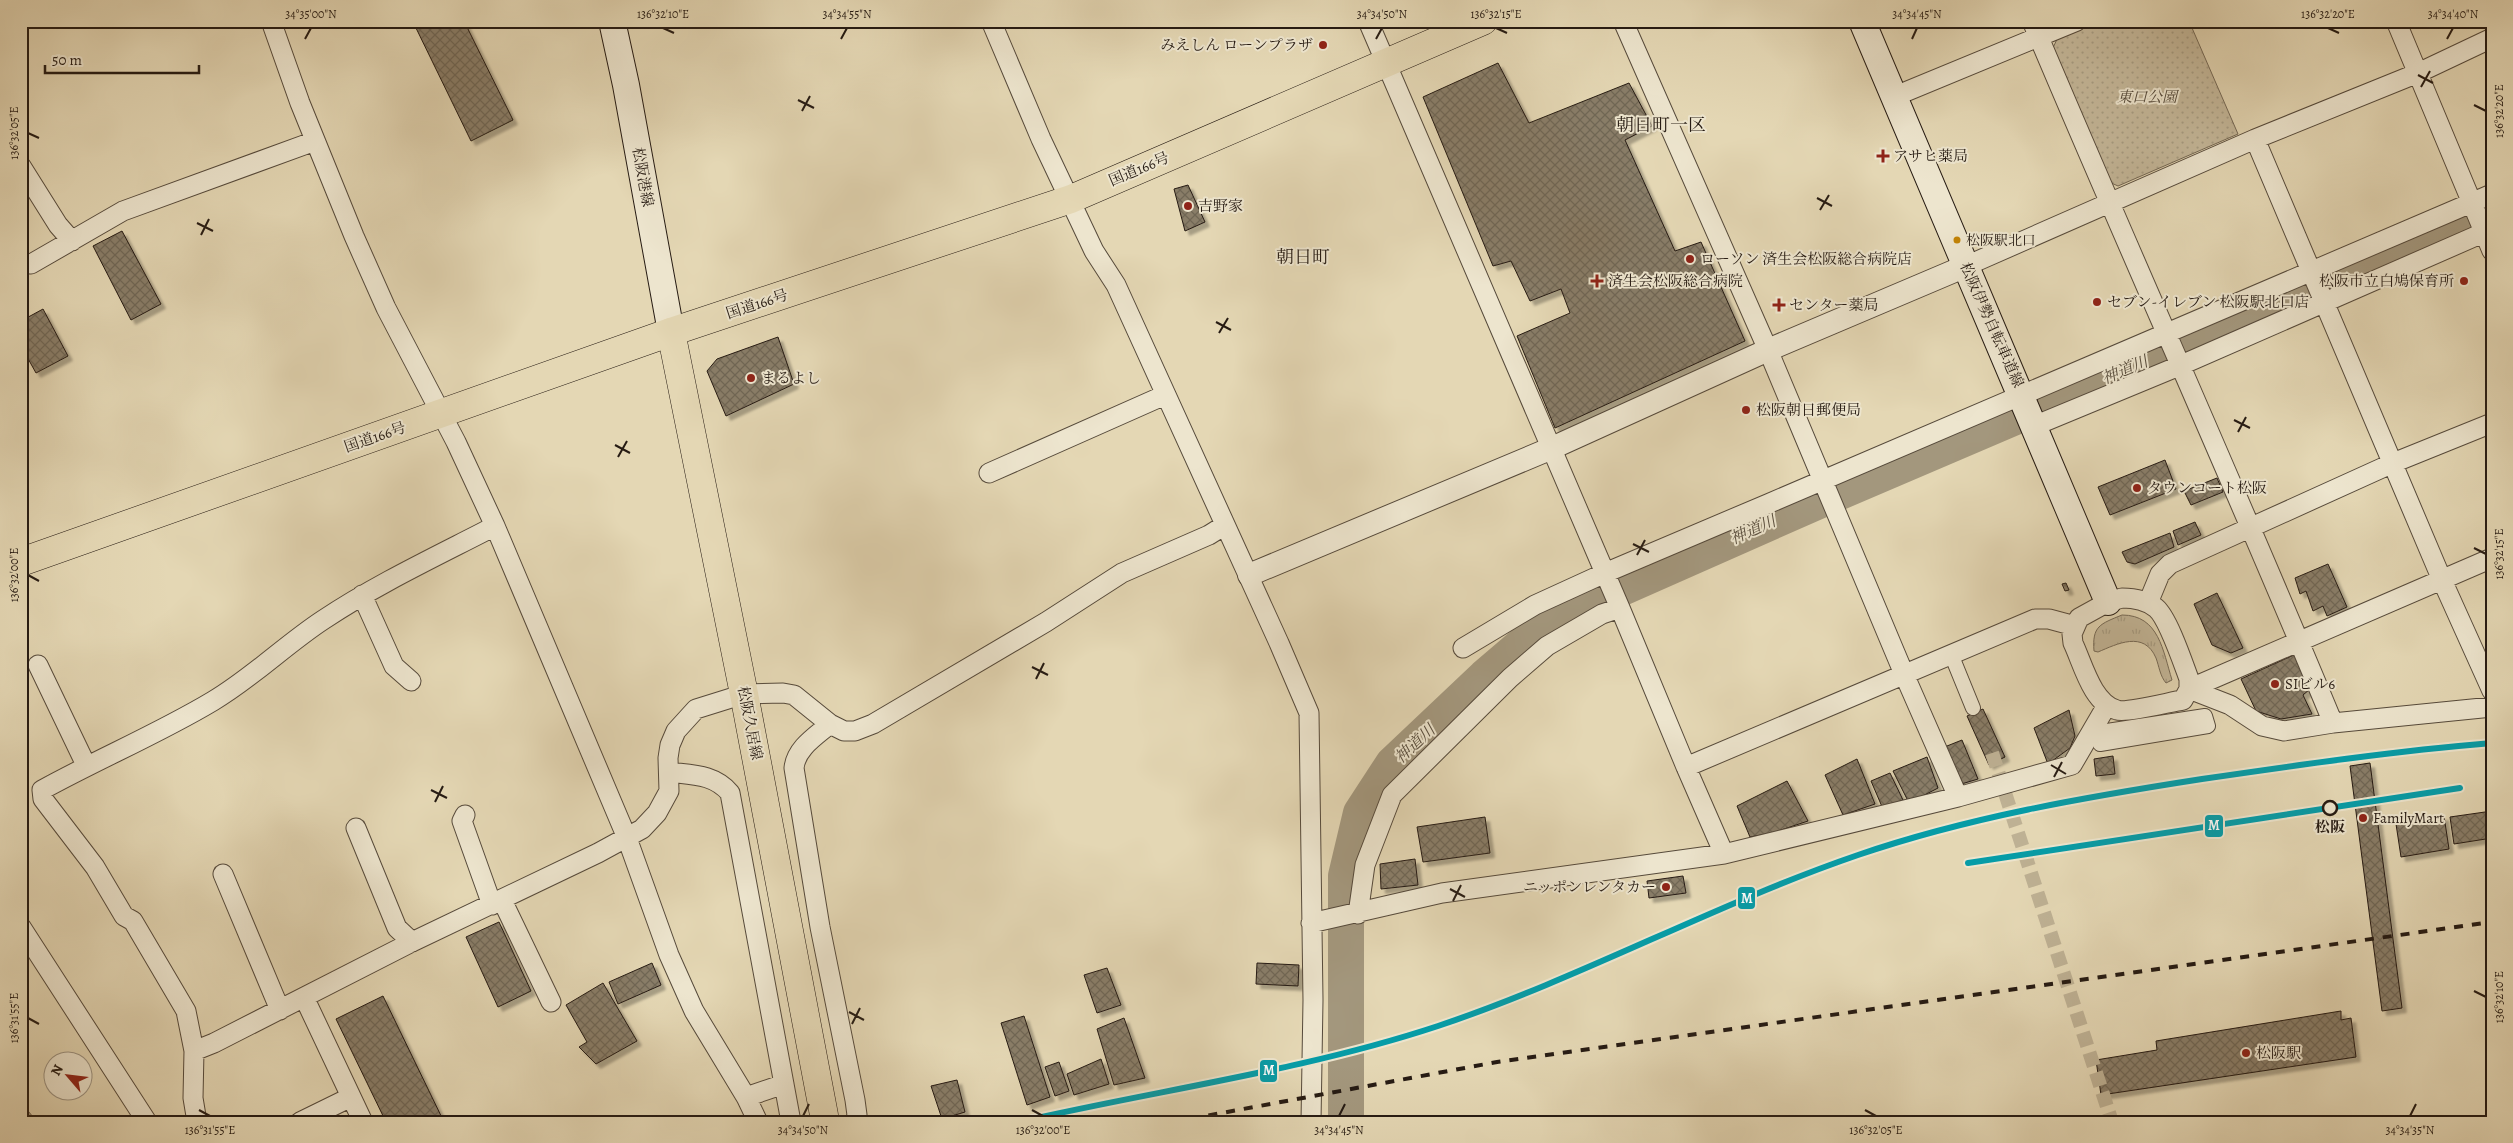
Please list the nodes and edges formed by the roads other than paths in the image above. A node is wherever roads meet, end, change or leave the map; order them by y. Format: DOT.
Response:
graph roads {
  1 [pos="271,21"];
  2 [pos="612,21"];
  3 [pos="991,21"];
  4 [pos="1368,21"];
  5 [pos="1482,21"];
  6 [pos="1623,21"];
  7 [pos="1862,21"];
  8 [pos="2077,21"];
  9 [pos="2396,21"];
  10 [pos="2035,29"];
  11 [pos="2492,38"];
  12 [pos="1386,63"];
  13 [pos="2418,73"];
  14 [pos="1893,97"];
  15 [pos="2255,140"];
  16 [pos="315,141"];
  17 [pos="21,166"];
  18 [pos="2492,194"];
  19 [pos="1071,198"];
  20 [pos="2109,203"];
  21 [pos="2472,203"];
  22 [pos="2486,231"];
  23 [pos="72,241"];
  24 [pos="2492,251"];
  25 [pos="31,264"];
  26 [pos="1966,266"];
  27 [pos="2310,270"];
  28 [pos="2325,301"];
  29 [pos="671,332"];
  30 [pos="2166,334"];
  31 [pos="1768,350"];
  32 [pos="2179,366"];
  33 [pos="2022,394"];
  34 [pos="1165,395"];
  35 [pos="441,414"];
  36 [pos="2492,423"];
  37 [pos="2034,426"];
  38 [pos="1552,448"];
  39 [pos="2393,464"];
  40 [pos="989,473"];
  41 [pos="1823,483"];
  42 [pos="495,526"];
  43 [pos="1225,526"];
  44 [pos="2251,526"];
  45 [pos="2492,558"];
  46 [pos="21,562"];
  47 [pos="1249,575"];
  48 [pos="1606,577"];
  49 [pos="2442,580"];
  50 [pos="362,595"];
  51 [pos="2108,602"];
  52 [pos="2148,603"];
  53 [pos="1618,605"];
  54 [pos="2075,626"];
  55 [pos="2300,641"];
  56 [pos="1463,648"];
  57 [pos="1951,654"];
  58 [pos="38,665"];
  59 [pos="1904,674"];
  60 [pos="411,681"];
  61 [pos="2189,690"];
  62 [pos="2492,691"];
  63 [pos="744,694"];
  64 [pos="2107,705"];
  65 [pos="2492,707"];
  66 [pos="1973,708"];
  67 [pos="2333,723"];
  68 [pos="830,724"];
  69 [pos="2100,744"];
  70 [pos="86,765"];
  71 [pos="1686,768"];
  72 [pos="669,772"];
  73 [pos="1958,797"];
  74 [pos="465,815"];
  75 [pos="356,828"];
  76 [pos="627,838"];
  77 [pos="1724,854"];
  78 [pos="223,874"];
  79 [pos="497,902"];
  80 [pos="1358,914"];
  81 [pos="1311,923"];
  82 [pos="21,927"];
  83 [pos="412,942"];
  84 [pos="304,998"];
  85 [pos="551,1002"];
  86 [pos="280,1010"];
  87 [pos="194,1051"];
  88 [pos="784,1084"];
  89 [pos="351,1097"];
  90 [pos="746,1098"];
  91 [pos="824,1115"];
  92 [pos="146,1122"];
  93 [pos="198,1122"];
  94 [pos="300,1122"];
  95 [pos="363,1122"];
  96 [pos="758,1122"];
  97 [pos="792,1122"];
  98 [pos="855,1122"];
  99 [pos="1311,1122"];
  1 -- 16 [label="street"];
  2 -- 29 [label="main road, 松阪港線"];
  3 -- 19 [label="street"];
  4 -- 12 [label="street"];
  5 -- 12 [label="main road, 国道166号"];
  6 -- 31 [label="street"];
  7 -- 14 [label="main road, 松阪伊勢自転車道線"];
  8 -- 10 [label="street"];
  9 -- 13 [label="street"];
  10 -- 14 [label="street"];
  10 -- 20 [label="street"];
  11 -- 13 [label="street"];
  12 -- 19 [label="main road, 国道166号"];
  12 -- 38 [label="street"];
  13 -- 15 [label="street"];
  13 -- 21 [label="street"];
  14 -- 26 [label="main road, 松阪伊勢自転車道線"];
  15 -- 20 [label="street"];
  15 -- 27 [label="street"];
  16 -- 23 [label="street"];
  16 -- 35 [label="street"];
  17 -- 23 [label="street"];
  18 -- 21 [label="street"];
  19 -- 29 [label="main road, 国道166号"];
  19 -- 34 [label="street"];
  20 -- 26 [label="street"];
  20 -- 30 [label="street"];
  21 -- 22 [label="street"];
  21 -- 27 [label="street"];
  22 -- 24 [label="street"];
  22 -- 28 [label="street"];
  23 -- 25 [label="street"];
  26 -- 31 [label="street"];
  26 -- 33 [label="main road, 松阪伊勢自転車道線"];
  27 -- 28 [label="street"];
  27 -- 30 [label="street"];
  28 -- 32 [label="street"];
  28 -- 39 [label="street"];
  29 -- 35 [label="main road, 国道166号"];
  29 -- 63 [label="main road, 松阪久居線"];
  30 -- 32 [label="street"];
  30 -- 33 [label="street"];
  31 -- 38 [label="street"];
  31 -- 41 [label="street"];
  32 -- 37 [label="street"];
  32 -- 44 [label="street"];
  33 -- 37 [label="main road, 松阪伊勢自転車道線"];
  33 -- 41 [label="street"];
  34 -- 40 [label="street"];
  34 -- 43 [label="street"];
  35 -- 42 [label="street"];
  35 -- 46 [label="main road, 国道166号"];
  36 -- 39 [label="street"];
  37 -- 51 [label="main road, 松阪伊勢自転車道線"];
  38 -- 47 [label="street"];
  38 -- 48 [label="street"];
  39 -- 44 [label="street"];
  39 -- 49 [label="street"];
  41 -- 48 [label="street"];
  41 -- 59 [label="street"];
  42 -- 50 [label="street"];
  42 -- 76 [label="street"];
  43 -- 47 [label="street"];
  43 -- 68 [label="street"];
  44 -- 52 [label="street"];
  44 -- 55 [label="street"];
  45 -- 49 [label="street"];
  47 -- 81 [label="street"];
  48 -- 53 [label="street"];
  48 -- 56 [label="street"];
  49 -- 55 [label="street"];
  49 -- 62 [label="street"];
  50 -- 60 [label="street"];
  50 -- 70 [label="street"];
  51 -- 52 [label="street"];
  51 -- 54 [label="street"];
  52 -- 61 [label="street"];
  53 -- 71 [label="street"];
  53 -- 80 [label="street"];
  54 -- 57 [label="street"];
  54 -- 64 [label="street"];
  55 -- 61 [label="street"];
  55 -- 67 [label="street"];
  57 -- 59 [label="street"];
  57 -- 66 [label="street"];
  58 -- 70 [label="street"];
  59 -- 71 [label="street"];
  59 -- 73 [label="street"];
  61 -- 64 [label="street"];
  61 -- 67 [label="street"];
  63 -- 68 [label="street"];
  63 -- 72 [label="street"];
  63 -- 91 [label="main road, 松阪久居線"];
  64 -- 73 [label="street"];
  65 -- 67 [label="street"];
  68 -- 98 [label="street"];
  69 -- 69 [label="street"];
  70 -- 87 [label="street"];
  71 -- 77 [label="street"];
  72 -- 76 [label="street"];
  72 -- 88 [label="street"];
  73 -- 77 [label="street"];
  74 -- 79 [label="street"];
  75 -- 83 [label="street"];
  76 -- 79 [label="street"];
  76 -- 90 [label="street"];
  77 -- 80 [label="street"];
  78 -- 86 [label="street"];
  79 -- 83 [label="street"];
  79 -- 85 [label="street"];
  80 -- 81 [label="street"];
  81 -- 99 [label="street"];
  82 -- 92 [label="street"];
  83 -- 84 [label="street"];
  84 -- 86 [label="street"];
  84 -- 89 [label="street"];
  86 -- 87 [label="street"];
  87 -- 93 [label="street"];
  88 -- 90 [label="street"];
  88 -- 97 [label="street"];
  89 -- 94 [label="street"];
  89 -- 95 [label="street"];
  90 -- 96 [label="street"];
}
